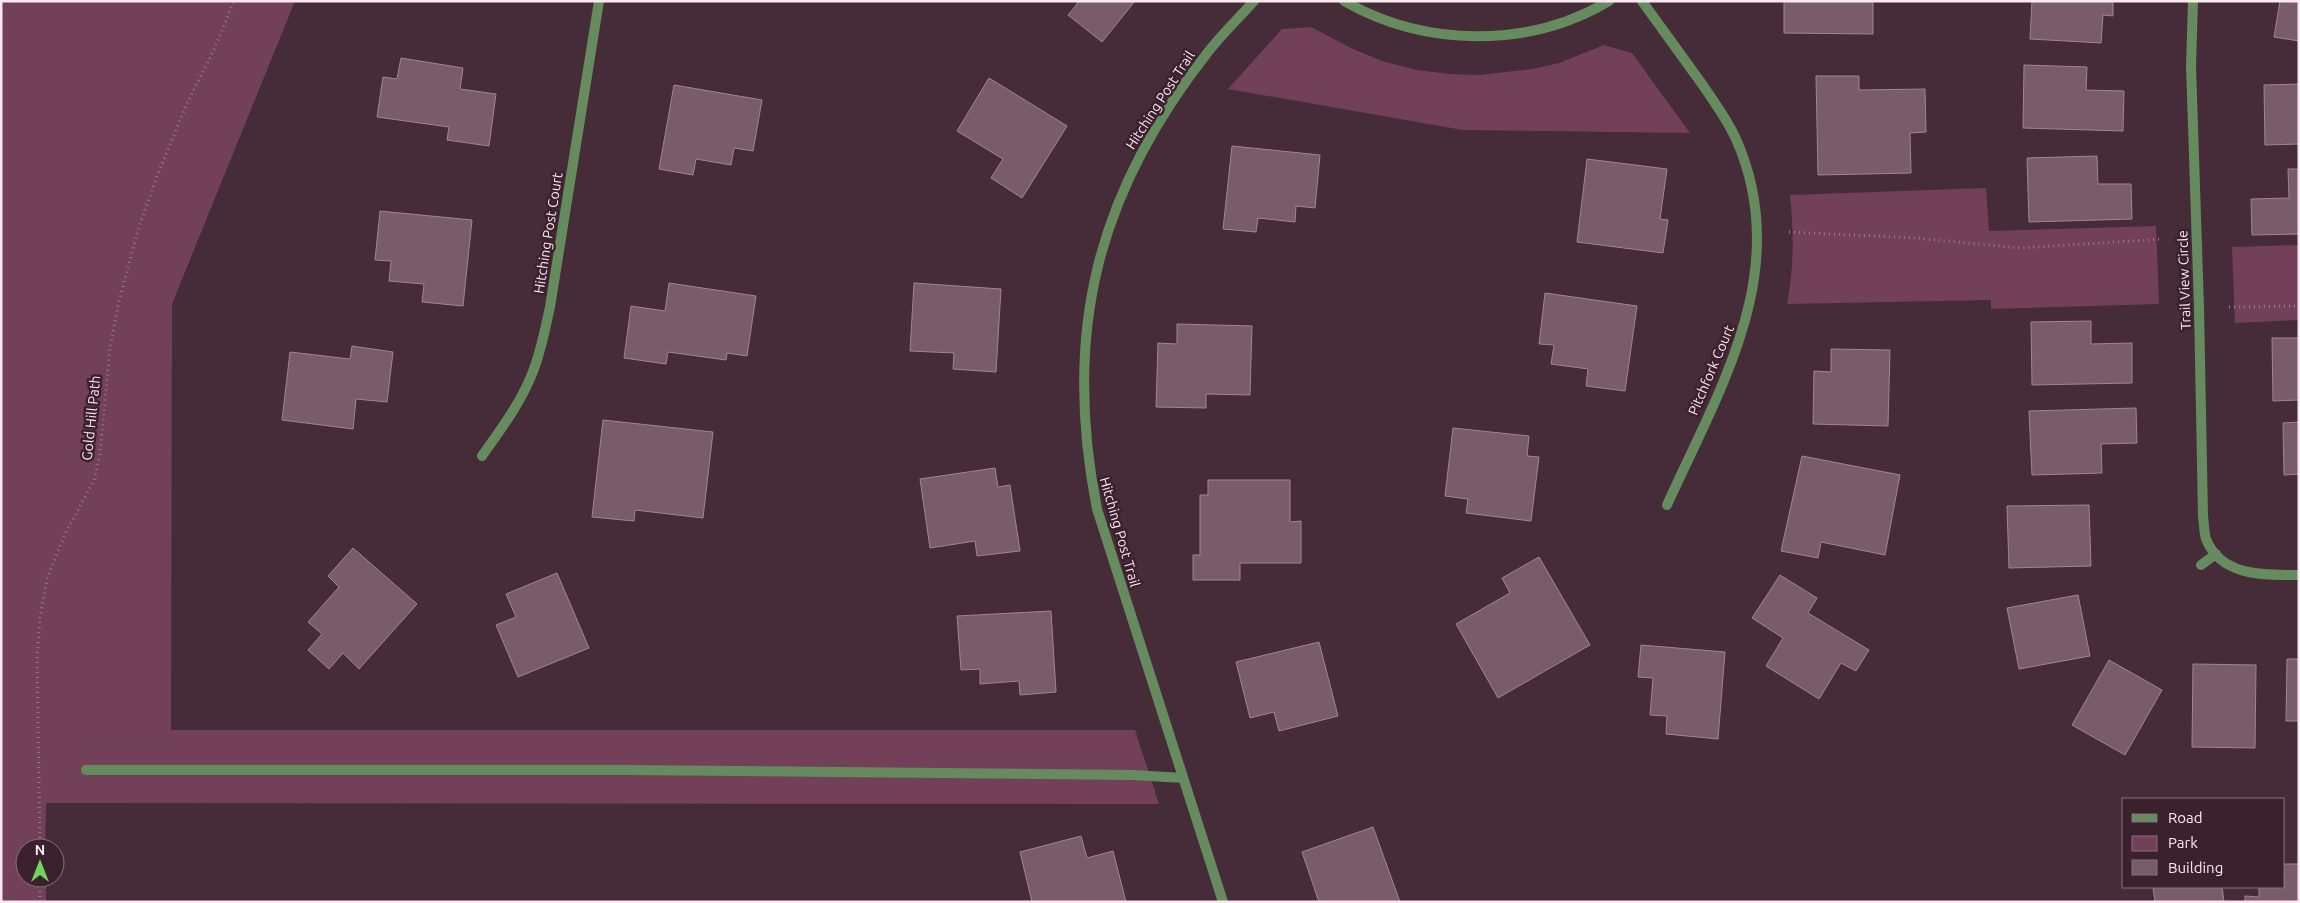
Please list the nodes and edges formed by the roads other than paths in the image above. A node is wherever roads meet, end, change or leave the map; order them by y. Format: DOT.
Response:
graph roads {
  1 [pos="599,1"];
  2 [pos="1254,1"];
  3 [pos="1344,1"];
  4 [pos="1609,1"];
  5 [pos="1642,1"];
  6 [pos="2193,1"];
  7 [pos="482,456"];
  8 [pos="1666,505"];
  9 [pos="2216,554"];
  10 [pos="2201,565"];
  11 [pos="2299,575"];
  12 [pos="86,770"];
  13 [pos="1183,778"];
  14 [pos="1223,902"];
  1 -- 7 [label="street, Hitching Post Court"];
  2 -- 13 [label="street, Hitching Post Trail"];
  3 -- 4 [label="street"];
  5 -- 8 [label="street, Pitchfork Court"];
  6 -- 9 [label="street, Trail View Circle"];
  9 -- 10 [label="street"];
  9 -- 11 [label="street, Trail View Circle"];
  12 -- 13 [label="street"];
  13 -- 14 [label="street, Hitching Post Trail"];
}
